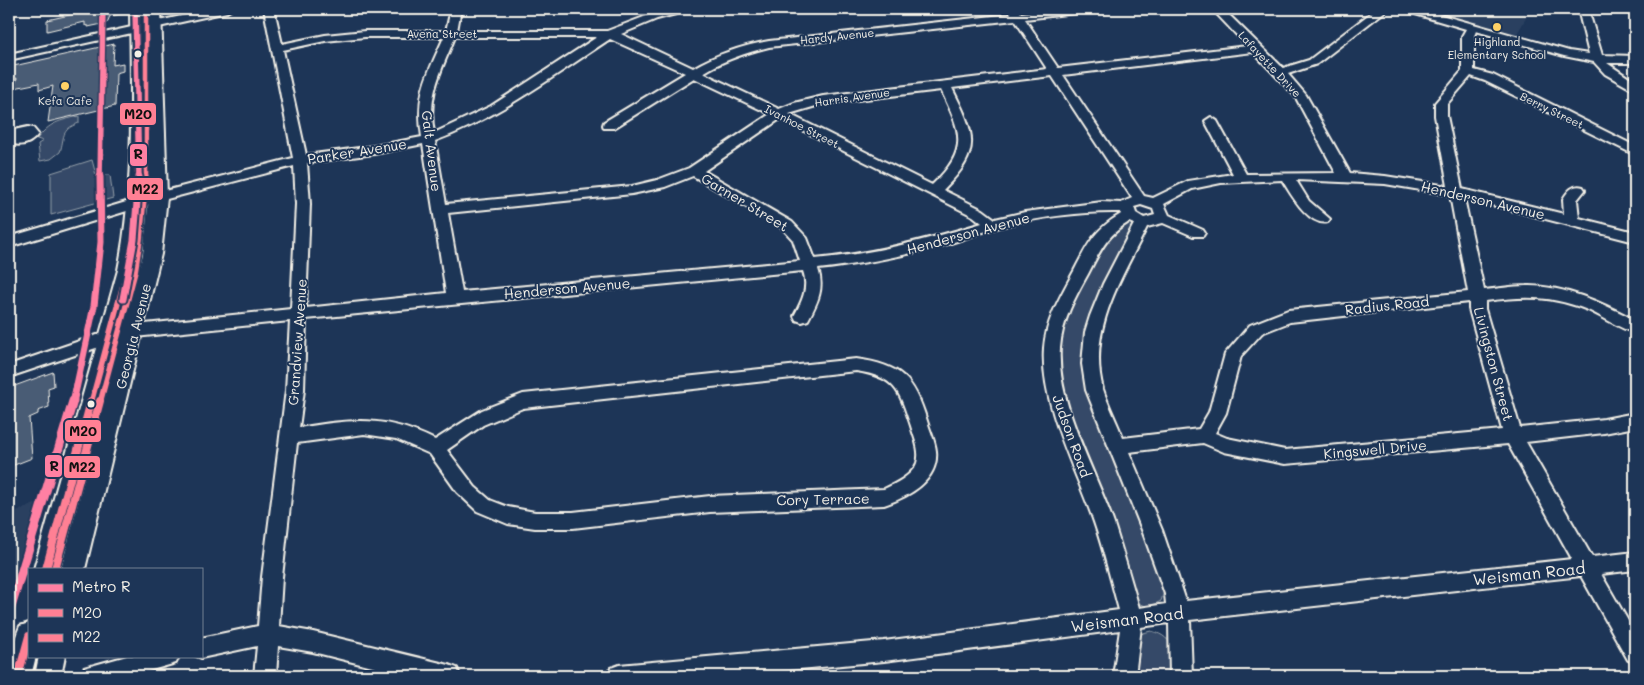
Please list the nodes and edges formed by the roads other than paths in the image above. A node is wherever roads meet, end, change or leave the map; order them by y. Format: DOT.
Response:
graph roads {
  1 [pos="154,9"];
  2 [pos="227,9"];
  3 [pos="268,9"];
  4 [pos="456,9"];
  5 [pos="683,9"];
  6 [pos="1084,9"];
  7 [pos="1217,9"];
  8 [pos="1383,9"];
  9 [pos="1409,9"];
  10 [pos="1583,9"];
  11 [pos="1015,12"];
  12 [pos="143,20"];
  13 [pos="1472,27"];
  14 [pos="452,34"];
  15 [pos="608,35"];
  16 [pos="277,48"];
  17 [pos="1256,48"];
  18 [pos="9,57"];
  19 [pos="1596,59"];
  20 [pos="1635,59"];
  21 [pos="1056,72"];
  22 [pos="1280,72"];
  23 [pos="1468,72"];
  24 [pos="692,73"];
  25 [pos="945,86"];
  26 [pos="1635,87"];
  27 [pos="779,114"];
  28 [pos="1211,121"];
  29 [pos="609,125"];
  30 [pos="429,139"];
  31 [pos="1635,151"];
  32 [pos="300,160"];
  33 [pos="694,172"];
  34 [pos="1286,176"];
  35 [pos="1241,177"];
  36 [pos="1345,177"];
  37 [pos="1129,182"];
  38 [pos="1578,190"];
  39 [pos="934,191"];
  40 [pos="1454,191"];
  41 [pos="1172,192"];
  42 [pos="158,198"];
  43 [pos="1140,200"];
  44 [pos="1154,203"];
  45 [pos="136,204"];
  46 [pos="440,208"];
  47 [pos="1093,208"];
  48 [pos="1133,215"];
  49 [pos="1162,217"];
  50 [pos="1323,219"];
  51 [pos="1572,220"];
  52 [pos="993,224"];
  53 [pos="1113,225"];
  54 [pos="1198,233"];
  55 [pos="1635,237"];
  56 [pos="9,242"];
  57 [pos="810,265"];
  58 [pos="1477,296"];
  59 [pos="455,298"];
  60 [pos="300,313"];
  61 [pos="802,316"];
  62 [pos="1635,327"];
  63 [pos="135,331"];
  64 [pos="109,337"];
  65 [pos="9,371"];
  66 [pos="1635,420"];
  67 [pos="1204,436"];
  68 [pos="1513,436"];
  69 [pos="289,438"];
  70 [pos="1118,446"];
  71 [pos="436,449"];
  72 [pos="1635,561"];
  73 [pos="1585,567"];
  74 [pos="46,568"];
  75 [pos="73,568"];
  76 [pos="1178,612"];
  77 [pos="1132,618"];
  78 [pos="268,634"];
  79 [pos="28,640"];
  80 [pos="202,648"];
  81 [pos="1635,653"];
  82 [pos="52,658"];
  83 [pos="160,658"];
  84 [pos="706,672"];
  85 [pos="18,676"];
  86 [pos="48,676"];
  87 [pos="92,676"];
  88 [pos="265,676"];
  89 [pos="449,676"];
  90 [pos="619,676"];
  91 [pos="1124,676"];
  92 [pos="1180,676"];
  1 -- 12 [label="main road, Georgia Avenue"];
  2 -- 12 [label="street"];
  3 -- 16 [label="street, Grandview Avenue"];
  4 -- 14 [label="street, Galt Avenue"];
  5 -- 15 [label="street, Parker Avenue"];
  6 -- 11 [label="street, Hardy Avenue"];
  7 -- 17 [label="street, Lafayette Drive"];
  8 -- 22 [label="street"];
  9 -- 13 [label="street"];
  10 -- 19 [label="street"];
  11 -- 21 [label="street"];
  11 -- 24 [label="street, Hardy Avenue"];
  12 -- 18 [label="street"];
  12 -- 42 [label="main road, Georgia Avenue"];
  12 -- 45 [label="main road, Georgia Avenue"];
  13 -- 19 [label="street"];
  13 -- 23 [label="street"];
  14 -- 15 [label="street, Avena Street"];
  14 -- 16 [label="street, Avena Street"];
  14 -- 30 [label="street, Galt Avenue"];
  15 -- 24 [label="street, Ivanhoe Street"];
  15 -- 30 [label="street, Parker Avenue"];
  16 -- 32 [label="street, Grandview Avenue"];
  17 -- 21 [label="street, Harris Avenue"];
  17 -- 22 [label="street, Lafayette Drive"];
  19 -- 20 [label="street"];
  19 -- 26 [label="street"];
  21 -- 25 [label="street, Harris Avenue"];
  21 -- 37 [label="street"];
  22 -- 36 [label="street, Lafayette Drive"];
  23 -- 31 [label="street, Berry Street"];
  23 -- 40 [label="street, Livingston Street"];
  24 -- 27 [label="street, Ivanhoe Street"];
  24 -- 29 [label="street, Hardy Avenue"];
  25 -- 27 [label="street, Harris Avenue"];
  25 -- 39 [label="street"];
  27 -- 33 [label="street, Harris Avenue"];
  27 -- 39 [label="street, Ivanhoe Street"];
  28 -- 35 [label="street"];
  30 -- 32 [label="street, Parker Avenue"];
  30 -- 46 [label="street, Galt Avenue"];
  32 -- 42 [label="street, Parker Avenue"];
  32 -- 60 [label="street, Grandview Avenue"];
  33 -- 46 [label="street, Harris Avenue"];
  33 -- 57 [label="street, Garner Street"];
  34 -- 35 [label="street, Henderson Avenue"];
  34 -- 36 [label="street, Henderson Avenue"];
  34 -- 50 [label="street"];
  35 -- 41 [label="street, Henderson Avenue"];
  36 -- 40 [label="street, Henderson Avenue"];
  37 -- 41 [label="street"];
  37 -- 43 [label="street"];
  38 -- 51 [label="street"];
  39 -- 52 [label="street, Ivanhoe Street"];
  40 -- 51 [label="street, Henderson Avenue"];
  40 -- 58 [label="street, Livingston Street"];
  41 -- 44 [label="street, Henderson Avenue"];
  42 -- 45 [label="street, Parker Avenue"];
  42 -- 63 [label="main road, Georgia Avenue"];
  43 -- 44 [label="street"];
  43 -- 48 [label="street, Judson Road"];
  44 -- 49 [label="street"];
  45 -- 56 [label="street, Parker Avenue"];
  45 -- 64 [label="main road, Georgia Avenue"];
  46 -- 59 [label="street, Galt Avenue"];
  47 -- 48 [label="street, Henderson Avenue"];
  47 -- 52 [label="street, Henderson Avenue"];
  47 -- 53 [label="street"];
  48 -- 49 [label="street"];
  48 -- 53 [label="street, Judson Road"];
  48 -- 70 [label="street"];
  49 -- 54 [label="street"];
  51 -- 55 [label="street, Henderson Avenue"];
  52 -- 57 [label="street, Henderson Avenue"];
  53 -- 77 [label="street, Judson Road"];
  57 -- 59 [label="street, Henderson Avenue"];
  57 -- 61 [label="street, Garner Street"];
  58 -- 62 [label="street, Radius Road"];
  58 -- 67 [label="street, Radius Road"];
  58 -- 68 [label="street, Livingston Street"];
  59 -- 60 [label="street, Henderson Avenue"];
  60 -- 63 [label="street, Henderson Avenue"];
  60 -- 69 [label="street, Grandview Avenue"];
  63 -- 64 [label="street, Henderson Avenue"];
  63 -- 75 [label="main road, Georgia Avenue"];
  64 -- 65 [label="street, Henderson Avenue"];
  64 -- 74 [label="main road, Georgia Avenue"];
  66 -- 68 [label="street, Kingswell Drive"];
  67 -- 68 [label="street, Kingswell Drive"];
  67 -- 70 [label="street, Kingswell Drive"];
  68 -- 73 [label="street, Livingston Street"];
  69 -- 71 [label="street, Cory Terrace"];
  69 -- 78 [label="street, Grandview Avenue"];
  70 -- 76 [label="street"];
  71 -- 71 [label="street, Cory Terrace"];
  72 -- 73 [label="street, Weisman Road"];
  73 -- 76 [label="street, Weisman Road"];
  73 -- 81 [label="street, Livingston Street"];
  76 -- 77 [label="street, Weisman Road"];
  76 -- 92 [label="street"];
  77 -- 84 [label="street, Weisman Road"];
  77 -- 91 [label="street, Judson Road"];
  78 -- 80 [label="street"];
  78 -- 88 [label="street, Grandview Avenue"];
  78 -- 89 [label="street"];
  79 -- 85 [label="main road"];
  82 -- 86 [label="main road"];
  83 -- 87 [label="street"];
  84 -- 90 [label="street, Weisman Road"];
}
